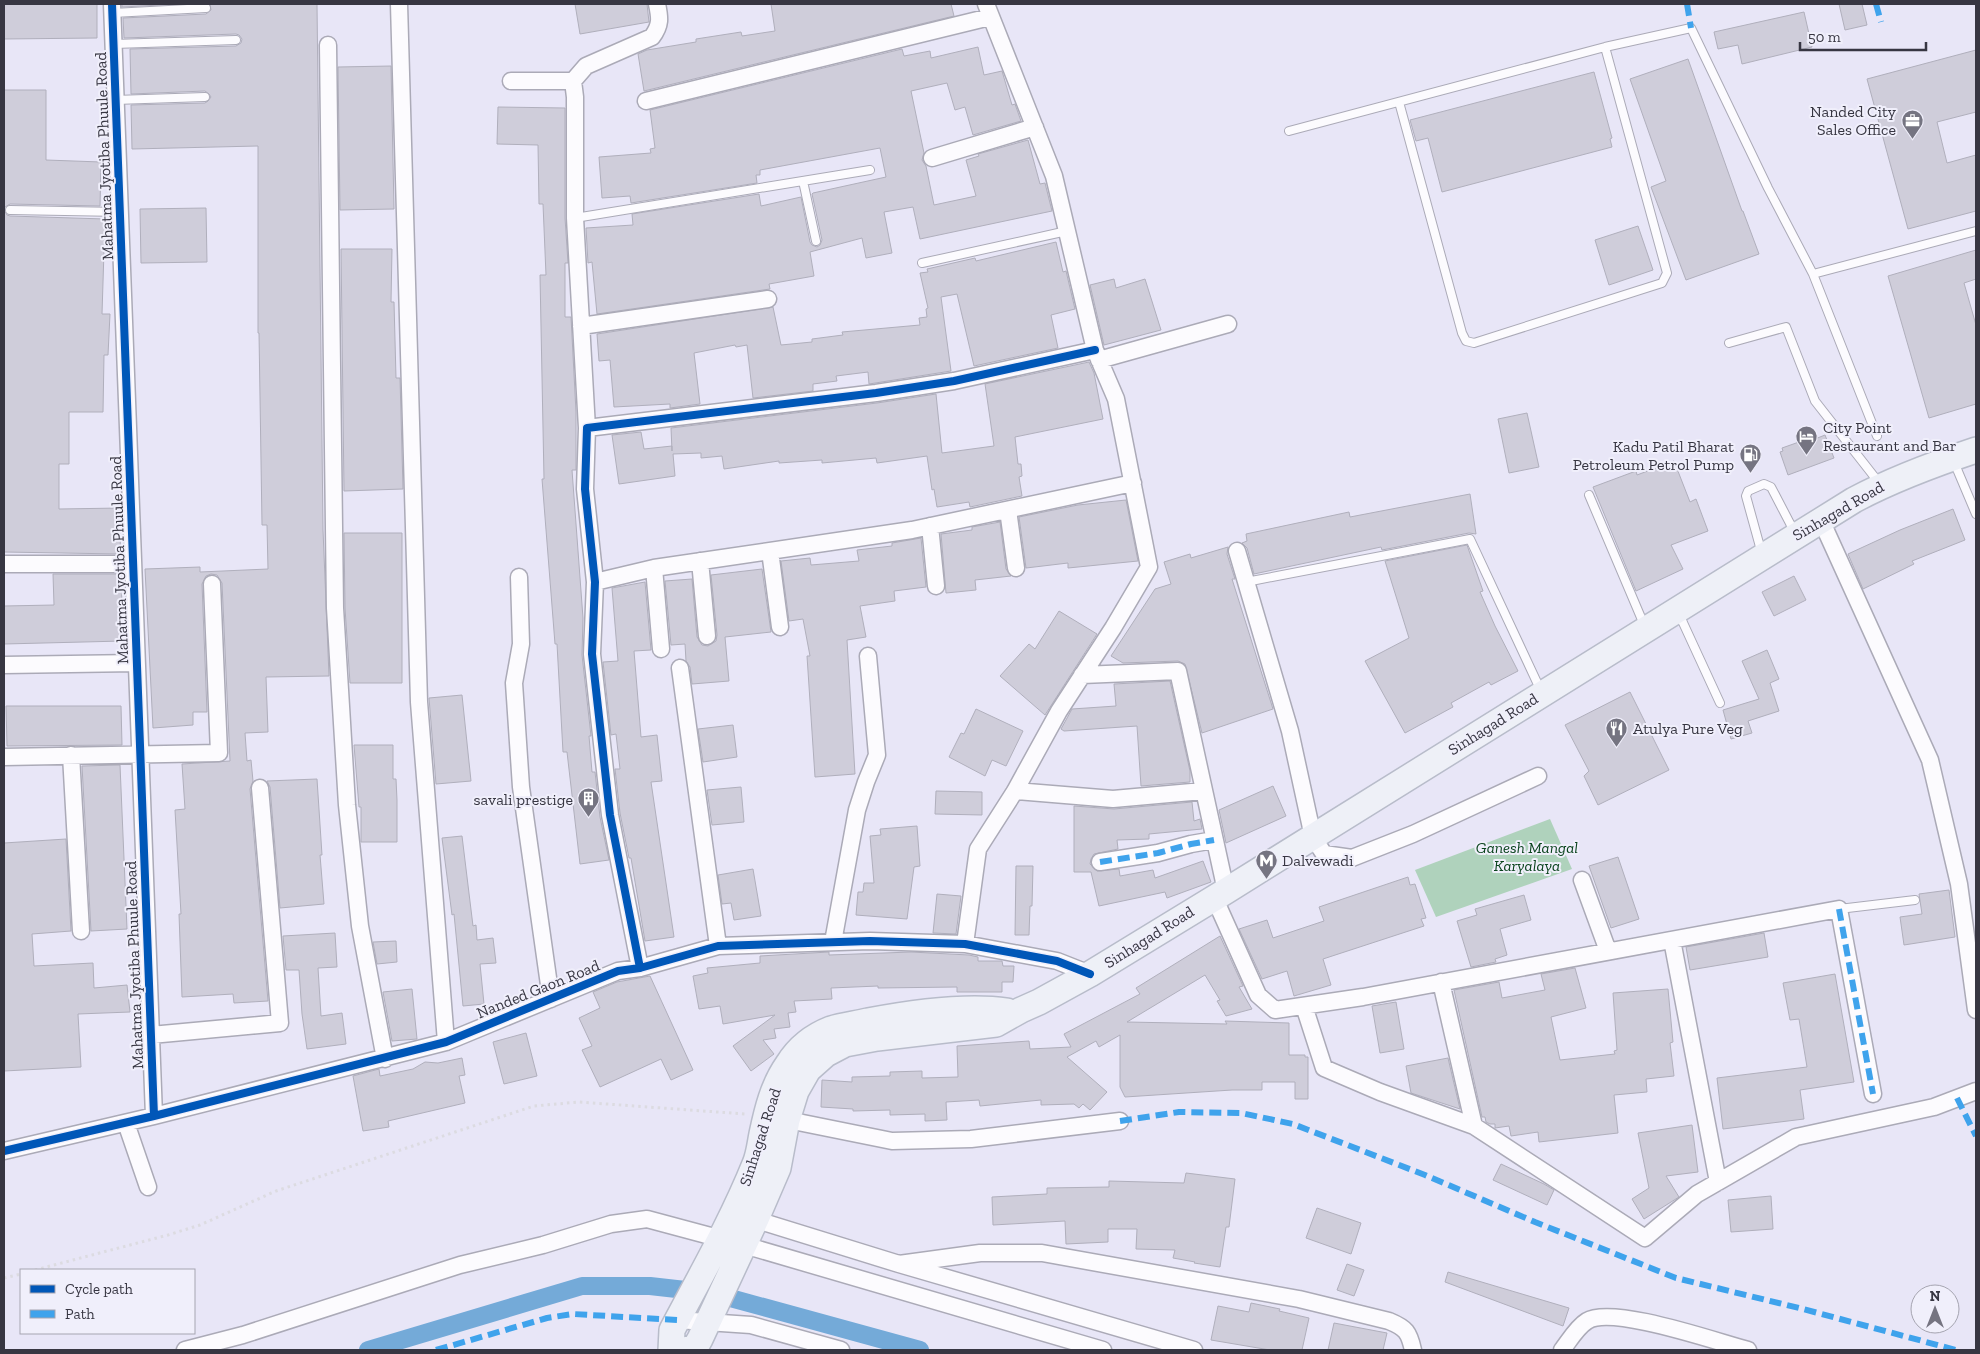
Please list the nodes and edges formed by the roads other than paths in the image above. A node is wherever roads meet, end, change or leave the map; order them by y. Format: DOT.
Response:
graph roads {
  1 [pos="399,4"];
  2 [pos="657,4"];
  3 [pos="112,8"];
  4 [pos="206,8"];
  5 [pos="988,11"];
  6 [pos="236,40"];
  7 [pos="114,44"];
  8 [pos="328,45"];
  9 [pos="1605,48"];
  10 [pos="511,81"];
  11 [pos="572,81"];
  12 [pos="205,97"];
  13 [pos="116,100"];
  14 [pos="646,101"];
  15 [pos="1399,102"];
  16 [pos="1035,127"];
  17 [pos="1289,131"];
  18 [pos="932,158"];
  19 [pos="870,170"];
  20 [pos="803,181"];
  21 [pos="10,210"];
  22 [pos="120,212"];
  23 [pos="575,218"];
  24 [pos="1067,231"];
  25 [pos="1976,231"];
  26 [pos="816,241"];
  27 [pos="922,263"];
  28 [pos="1813,274"];
  29 [pos="768,299"];
  30 [pos="1228,324"];
  31 [pos="580,326"];
  32 [pos="1729,343"];
  33 [pos="1097,355"];
  34 [pos="587,428"];
  35 [pos="1877,436"];
  36 [pos="1976,450"];
  37 [pos="1952,458"];
  38 [pos="1133,483"];
  39 [pos="1882,485"];
  40 [pos="1589,495"];
  41 [pos="1008,510"];
  42 [pos="1976,514"];
  43 [pos="1821,520"];
  44 [pos="930,526"];
  45 [pos="1796,535"];
  46 [pos="770,551"];
  47 [pos="1237,551"];
  48 [pos="1762,556"];
  49 [pos="700,561"];
  50 [pos="4,564"];
  51 [pos="132,564"];
  52 [pos="654,568"];
  53 [pos="1016,568"];
  54 [pos="519,578"];
  55 [pos="595,582"];
  56 [pos="1246,582"];
  57 [pos="212,584"];
  58 [pos="936,586"];
  59 [pos="1677,610"];
  60 [pos="780,627"];
  61 [pos="1645,629"];
  62 [pos="707,636"];
  63 [pos="661,649"];
  64 [pos="868,656"];
  65 [pos="136,663"];
  66 [pos="4,665"];
  67 [pos="680,668"];
  68 [pos="1082,675"];
  69 [pos="1542,694"];
  70 [pos="1720,703"];
  71 [pos="140,753"];
  72 [pos="71,755"];
  73 [pos="4,756"];
  74 [pos="1538,776"];
  75 [pos="260,788"];
  76 [pos="1015,791"];
  77 [pos="1203,791"];
  78 [pos="1313,837"];
  79 [pos="1214,840"];
  80 [pos="1100,862"];
  81 [pos="1582,880"];
  82 [pos="1220,894"];
  83 [pos="1915,900"];
  84 [pos="1839,909"];
  85 [pos="81,931"];
  86 [pos="1672,940"];
  87 [pos="833,942"];
  88 [pos="966,944"];
  89 [pos="718,946"];
  90 [pos="1608,951"];
  91 [pos="640,968"];
  92 [pos="1090,974"];
  93 [pos="1441,982"];
  94 [pos="551,999"];
  95 [pos="1304,1006"];
  96 [pos="1976,1010"];
  97 [pos="151,1035"];
  98 [pos="446,1042"];
  99 [pos="385,1059"];
  100 [pos="1976,1091"];
  101 [pos="1874,1094"];
  102 [pos="154,1116"];
  103 [pos="776,1118"];
  104 [pos="1120,1121"];
  105 [pos="126,1122"];
  106 [pos="1474,1126"];
  107 [pos="4,1151"];
  108 [pos="1718,1182"];
  109 [pos="148,1187"];
  110 [pos="745,1216"];
  111 [pos="720,1239"];
  112 [pos="744,1245"];
  113 [pos="899,1264"];
  114 [pos="677,1320"];
  115 [pos="708,1321"];
  116 [pos="185,1350"];
  117 [pos="671,1350"];
  118 [pos="686,1350"];
  119 [pos="842,1350"];
  120 [pos="1102,1350"];
  121 [pos="1194,1350"];
  122 [pos="1413,1350"];
  123 [pos="1562,1350"];
  124 [pos="1748,1350"];
  1 -- 98 [label="street"];
  2 -- 11 [label="street"];
  3 -- 4 [label="lane"];
  3 -- 7 [label="street, Mahatma Jyotiba Phuule Road"];
  5 -- 14 [label="street"];
  5 -- 16 [label="street"];
  6 -- 7 [label="lane"];
  7 -- 13 [label="street, Mahatma Jyotiba Phuule Road"];
  8 -- 99 [label="street"];
  9 -- 15 [label="lane"];
  9 -- 15 [label="lane"];
  9 -- 28 [label="lane"];
  10 -- 11 [label="street"];
  11 -- 23 [label="street"];
  12 -- 13 [label="lane"];
  13 -- 22 [label="street, Mahatma Jyotiba Phuule Road"];
  15 -- 17 [label="lane"];
  16 -- 18 [label="street"];
  16 -- 24 [label="street"];
  19 -- 20 [label="lane"];
  20 -- 23 [label="lane"];
  20 -- 26 [label="lane"];
  21 -- 22 [label="lane"];
  22 -- 51 [label="street, Mahatma Jyotiba Phuule Road"];
  23 -- 31 [label="street"];
  24 -- 27 [label="lane"];
  24 -- 33 [label="street"];
  25 -- 28 [label="lane"];
  28 -- 35 [label="lane"];
  29 -- 31 [label="street"];
  30 -- 33 [label="street"];
  31 -- 34 [label="street"];
  32 -- 39 [label="lane"];
  33 -- 34 [label="street"];
  33 -- 38 [label="street"];
  34 -- 55 [label="street"];
  36 -- 37 [label="main road, Sinhagad Road"];
  37 -- 39 [label="main road, Sinhagad Road"];
  37 -- 42 [label="lane"];
  38 -- 41 [label="street"];
  38 -- 68 [label="street"];
  39 -- 43 [label="main road, Sinhagad Road"];
  40 -- 61 [label="lane"];
  41 -- 44 [label="street"];
  41 -- 53 [label="street"];
  43 -- 45 [label="main road, Sinhagad Road"];
  43 -- 96 [label="street"];
  44 -- 46 [label="street"];
  44 -- 58 [label="street"];
  45 -- 48 [label="main road, Sinhagad Road"];
  45 -- 48 [label="lane"];
  46 -- 49 [label="street"];
  46 -- 60 [label="street"];
  47 -- 56 [label="street"];
  48 -- 59 [label="main road, Sinhagad Road"];
  49 -- 52 [label="street"];
  49 -- 62 [label="street"];
  50 -- 51 [label="street"];
  51 -- 65 [label="street, Mahatma Jyotiba Phuule Road"];
  52 -- 55 [label="street"];
  52 -- 63 [label="street"];
  54 -- 94 [label="street"];
  55 -- 91 [label="street"];
  56 -- 69 [label="lane"];
  56 -- 78 [label="street"];
  57 -- 71 [label="street"];
  59 -- 61 [label="main road, Sinhagad Road"];
  59 -- 70 [label="lane"];
  61 -- 69 [label="main road, Sinhagad Road"];
  64 -- 87 [label="street"];
  65 -- 66 [label="street"];
  65 -- 71 [label="street, Mahatma Jyotiba Phuule Road"];
  67 -- 89 [label="street"];
  68 -- 76 [label="street"];
  68 -- 77 [label="street"];
  69 -- 78 [label="main road, Sinhagad Road"];
  71 -- 72 [label="street"];
  71 -- 97 [label="street, Mahatma Jyotiba Phuule Road"];
  72 -- 73 [label="street"];
  72 -- 85 [label="street"];
  74 -- 78 [label="street"];
  75 -- 97 [label="street"];
  76 -- 77 [label="street"];
  76 -- 88 [label="street"];
  77 -- 79 [label="street"];
  78 -- 82 [label="main road, Sinhagad Road"];
  79 -- 80 [label="street"];
  79 -- 82 [label="street"];
  81 -- 90 [label="street"];
  82 -- 92 [label="main road, Sinhagad Road"];
  82 -- 95 [label="street"];
  83 -- 84 [label="lane"];
  84 -- 86 [label="street"];
  84 -- 101 [label="street"];
  86 -- 90 [label="street"];
  86 -- 108 [label="street"];
  87 -- 88 [label="street, Nanded Gaon Road"];
  87 -- 89 [label="street, Nanded Gaon Road"];
  88 -- 92 [label="street, Nanded Gaon Road"];
  89 -- 91 [label="street, Nanded Gaon Road"];
  90 -- 93 [label="street"];
  91 -- 94 [label="street, Nanded Gaon Road"];
  92 -- 103 [label="main road, Sinhagad Road"];
  93 -- 95 [label="street"];
  93 -- 106 [label="street"];
  94 -- 98 [label="street, Nanded Gaon Road"];
  95 -- 106 [label="street"];
  97 -- 102 [label="street, Mahatma Jyotiba Phuule Road"];
  98 -- 99 [label="street, Nanded Gaon Road"];
  99 -- 102 [label="street, Nanded Gaon Road"];
  100 -- 108 [label="street"];
  102 -- 105 [label="street, Nanded Gaon Road"];
  103 -- 104 [label="street"];
  103 -- 110 [label="main road, Sinhagad Road"];
  105 -- 107 [label="street, Nanded Gaon Road"];
  105 -- 109 [label="street"];
  106 -- 108 [label="street"];
  110 -- 111 [label="main road, Sinhagad Road"];
  110 -- 112 [label="main road, Sinhagad Road"];
  110 -- 113 [label="street"];
  111 -- 112 [label="street"];
  111 -- 114 [label="main road, Sinhagad Road"];
  111 -- 116 [label="street"];
  112 -- 115 [label="main road, Sinhagad Road"];
  112 -- 120 [label="street"];
  113 -- 121 [label="street"];
  113 -- 122 [label="street"];
  114 -- 115 [label="street"];
  114 -- 117 [label="main road, Sinhagad Road"];
  115 -- 118 [label="main road, Sinhagad Road"];
  115 -- 119 [label="street"];
  123 -- 124 [label="street"];
}
